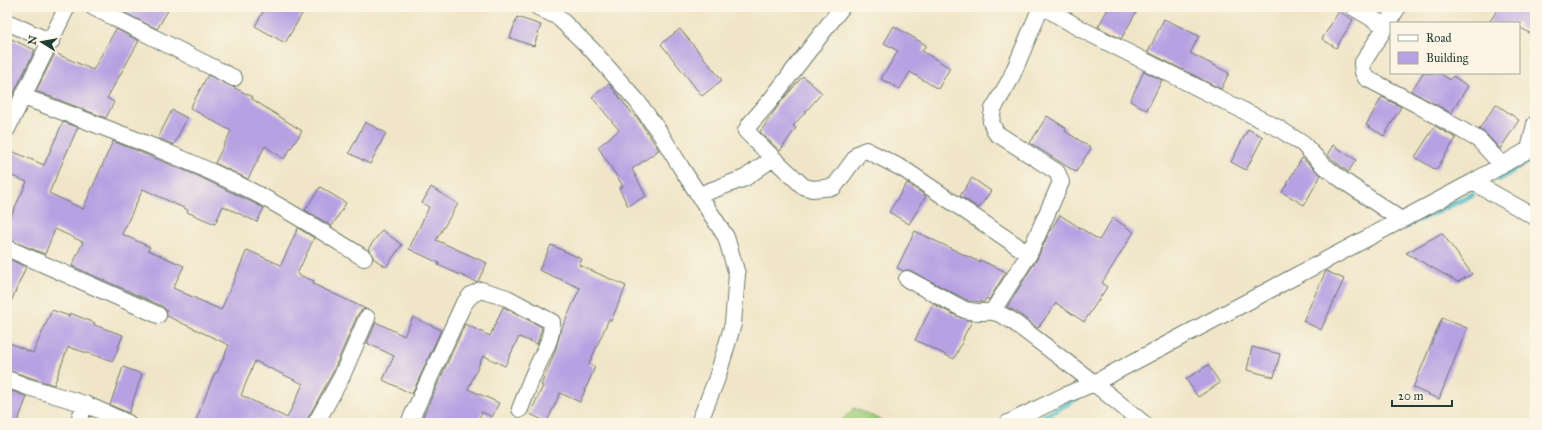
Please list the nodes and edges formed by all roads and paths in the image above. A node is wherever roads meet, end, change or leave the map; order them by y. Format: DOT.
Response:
graph roads {
  1 [pos="67,7"];
  2 [pos="93,7"];
  3 [pos="538,7"];
  4 [pos="842,7"];
  5 [pos="1041,7"];
  6 [pos="1044,7"];
  7 [pos="1353,7"];
  8 [pos="1398,7"];
  9 [pos="7,22"];
  10 [pos="1384,26"];
  11 [pos="51,42"];
  12 [pos="234,78"];
  13 [pos="24,97"];
  14 [pos="1535,124"];
  15 [pos="7,129"];
  16 [pos="1532,148"];
  17 [pos="773,158"];
  18 [pos="1502,165"];
  19 [pos="1473,182"];
  20 [pos="699,195"];
  21 [pos="1535,217"];
  22 [pos="1401,220"];
  23 [pos="7,248"];
  24 [pos="1029,254"];
  25 [pos="364,258"];
  26 [pos="907,279"];
  27 [pos="992,312"];
  28 [pos="158,316"];
  29 [pos="367,318"];
  30 [pos="7,379"];
  31 [pos="1098,387"];
  32 [pos="85,404"];
  33 [pos="520,409"];
  34 [pos="78,423"];
  35 [pos="128,423"];
  36 [pos="316,423"];
  37 [pos="409,423"];
  38 [pos="699,423"];
  39 [pos="1008,423"];
  40 [pos="1143,423"];
  1 -- 11 [label="street"];
  2 -- 12 [label="street"];
  3 -- 20 [label="street"];
  4 -- 17 [label="street"];
  5 -- 24 [label="street"];
  6 -- 22 [label="street"];
  7 -- 10 [label="street"];
  8 -- 10 [label="street"];
  9 -- 11 [label="street"];
  10 -- 18 [label="street"];
  11 -- 13 [label="street"];
  13 -- 15 [label="street"];
  13 -- 25 [label="street"];
  14 -- 16 [label="street"];
  16 -- 18 [label="street"];
  17 -- 20 [label="street"];
  17 -- 24 [label="street"];
  18 -- 19 [label="street"];
  19 -- 21 [label="street"];
  19 -- 22 [label="street"];
  20 -- 38 [label="street"];
  22 -- 31 [label="street"];
  23 -- 28 [label="street"];
  24 -- 27 [label="street"];
  26 -- 27 [label="street"];
  27 -- 31 [label="street"];
  29 -- 36 [label="street"];
  30 -- 32 [label="street"];
  31 -- 39 [label="street"];
  31 -- 40 [label="street"];
  32 -- 34 [label="street"];
  32 -- 35 [label="street"];
  33 -- 37 [label="street"];
}
